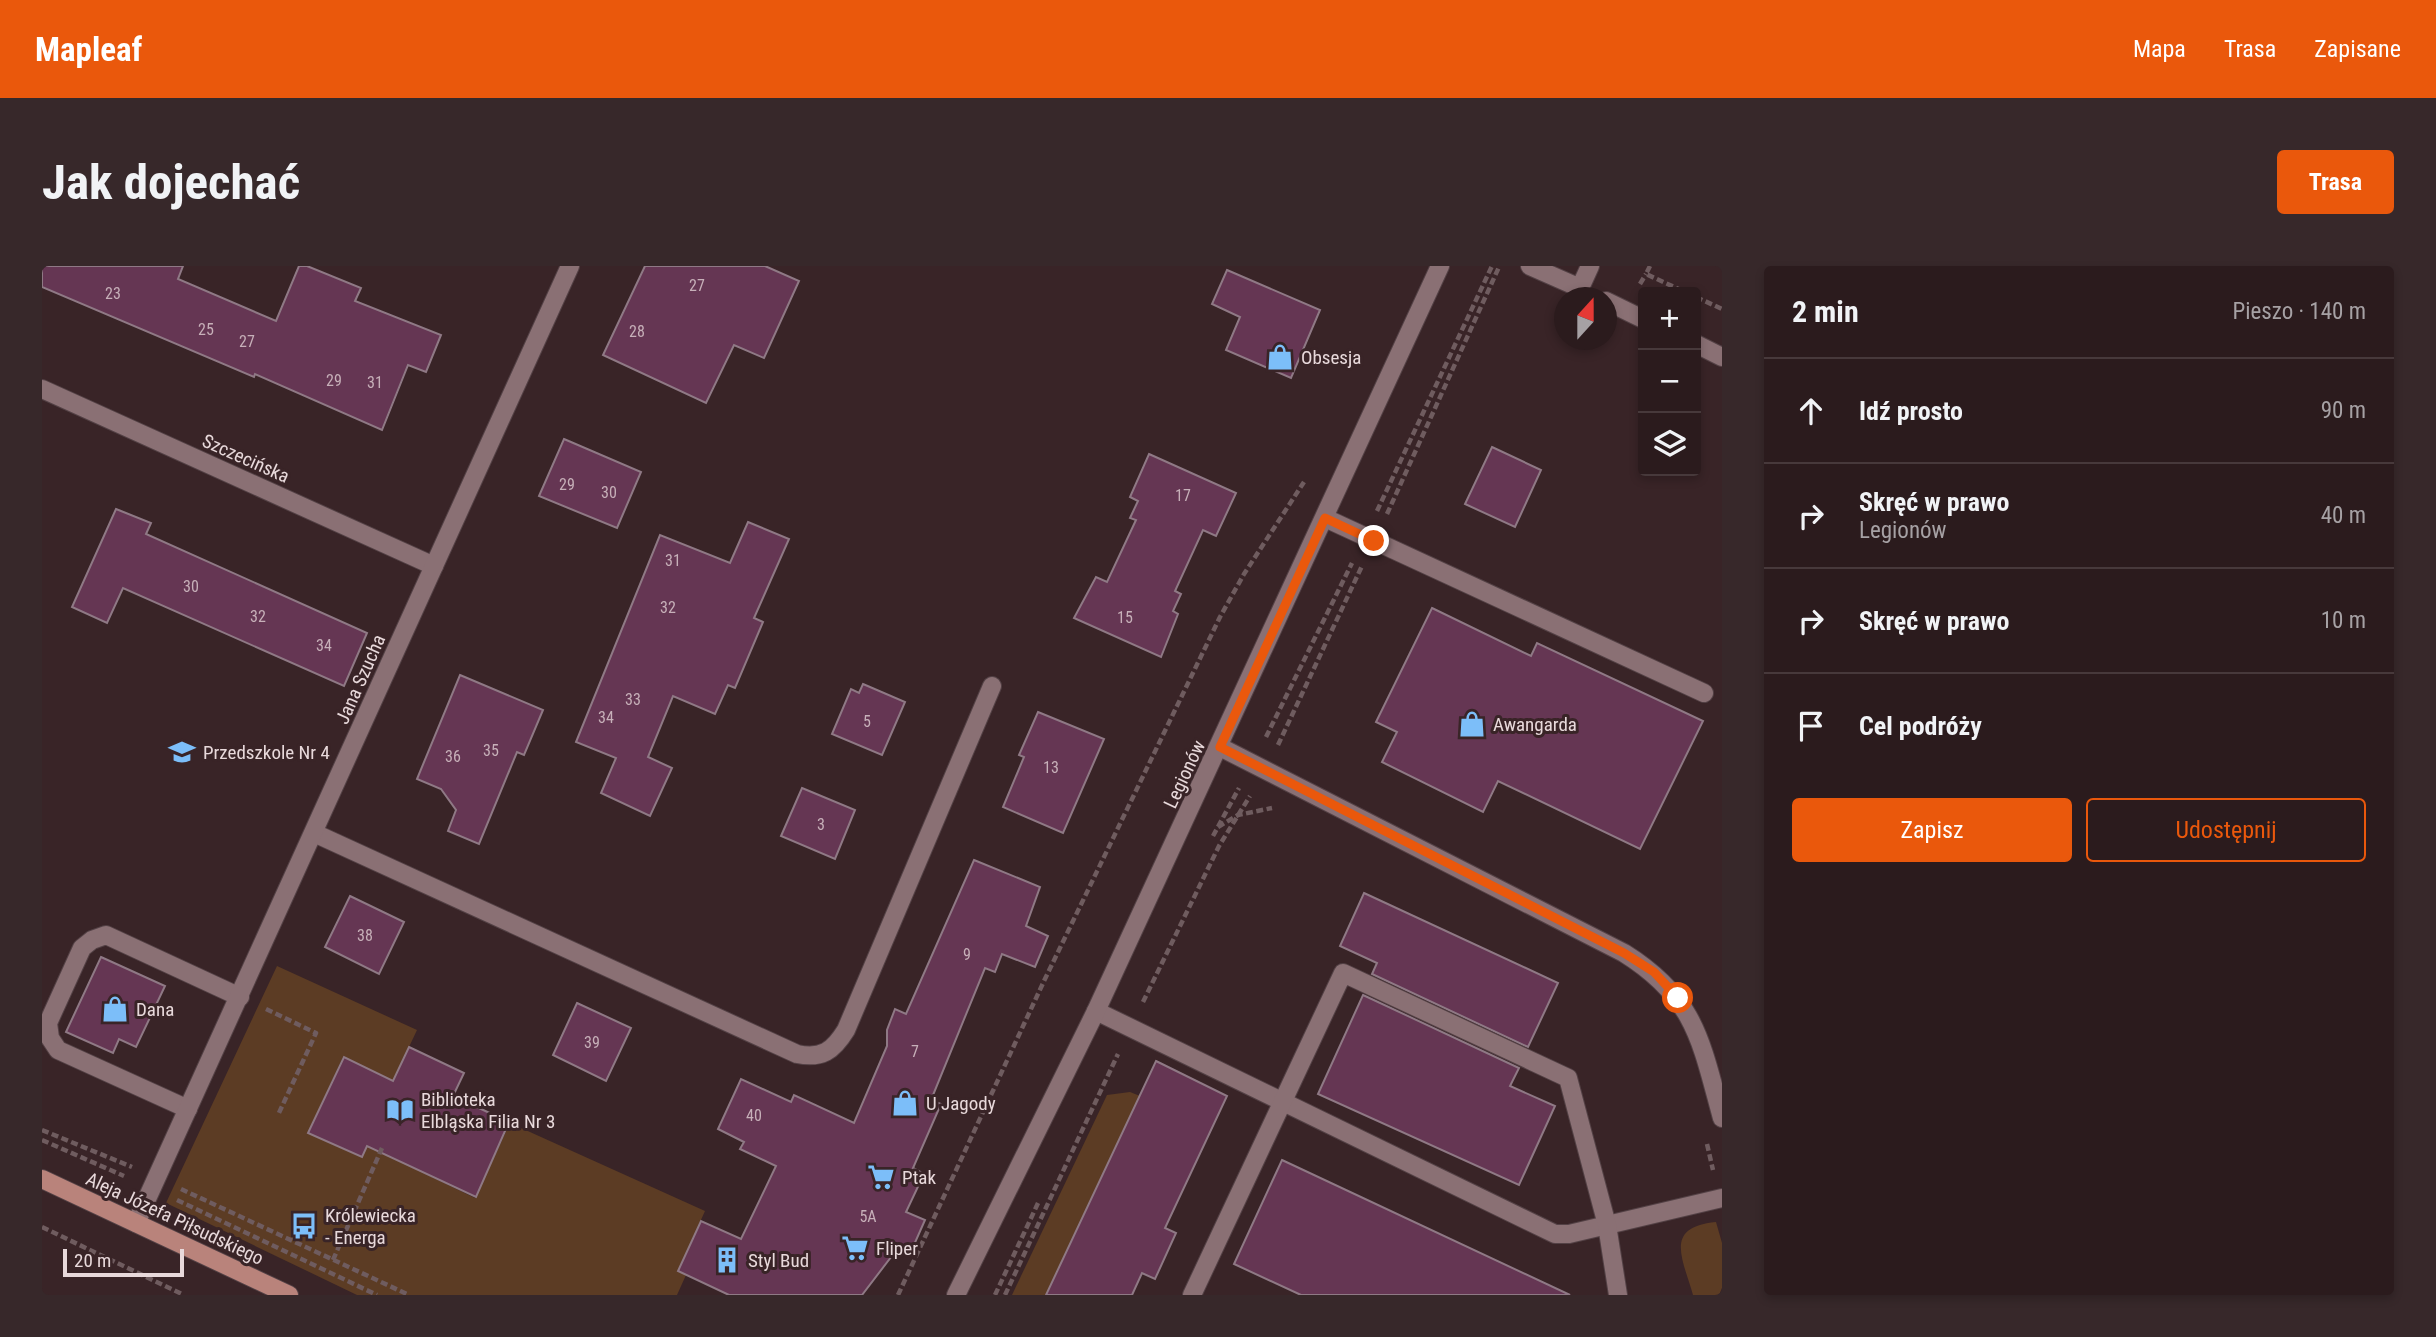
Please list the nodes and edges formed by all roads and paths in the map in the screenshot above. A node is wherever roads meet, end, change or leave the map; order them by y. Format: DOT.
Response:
graph roads {
  1 [pos="570,266"];
  2 [pos="1440,266"];
  3 [pos="1530,266"];
  4 [pos="1590,266"];
  5 [pos="1650,266"];
  6 [pos="1578,287"];
  7 [pos="1580,287"];
  8 [pos="1674,287"];
  9 [pos="1701,299"];
  10 [pos="1617,306"];
  11 [pos="1722,309"];
  12 [pos="1638,317"];
  13 [pos="1701,346"];
  14 [pos="1722,357"];
  15 [pos="42,389"];
  16 [pos="1309,474"];
  17 [pos="1325,518"];
  18 [pos="434,566"];
  19 [pos="992,686"];
  20 [pos="1704,693"];
  21 [pos="1220,747"];
  22 [pos="1283,810"];
  23 [pos="1217,828"];
  24 [pos="314,833"];
  25 [pos="240,997"];
  26 [pos="1096,1011"];
  27 [pos="1282,1101"];
  28 [pos="188,1109"];
  29 [pos="278,1115"];
  30 [pos="1722,1118"];
  31 [pos="42,1130"];
  32 [pos="1705,1136"];
  33 [pos="42,1140"];
  34 [pos="382,1147"];
  35 [pos="42,1179"];
  36 [pos="155,1183"];
  37 [pos="1721,1198"];
  38 [pos="136,1223"];
  39 [pos="1607,1225"];
  40 [pos="42,1227"];
  41 [pos="333,1259"];
  42 [pos="184,1295"];
  43 [pos="289,1295"];
  44 [pos="377,1295"];
  45 [pos="409,1295"];
  46 [pos="898,1295"];
  47 [pos="956,1295"];
  48 [pos="1192,1295"];
  49 [pos="1618,1295"];
  1 -- 18 [label="street, Jana Szucha"];
  2 -- 17 [label="street, Legionów"];
  3 -- 6 [label="street"];
  4 -- 7 [label="street"];
  5 -- 8 [label="path"];
  9 -- 11 [label="path"];
  10 -- 12 [label="street"];
  13 -- 14 [label="street"];
  15 -- 18 [label="street, Szczecińska"];
  16 -- 46 [label="path"];
  17 -- 20 [label="street"];
  17 -- 21 [label="street, Legionów"];
  18 -- 24 [label="street, Jana Szucha"];
  19 -- 24 [label="street"];
  21 -- 26 [label="street, Legionów"];
  21 -- 30 [label="street"];
  22 -- 23 [label="path"];
  24 -- 25 [label="street, Jana Szucha"];
  25 -- 28 [label="street, Jana Szucha"];
  25 -- 28 [label="street"];
  25 -- 29 [label="path"];
  26 -- 27 [label="street"];
  26 -- 47 [label="street, Legionów"];
  27 -- 39 [label="street"];
  27 -- 39 [label="street"];
  27 -- 48 [label="street"];
  28 -- 36 [label="street, Jana Szucha"];
  31 -- 36 [label="path"];
  32 -- 37 [label="path"];
  33 -- 36 [label="path"];
  34 -- 41 [label="path"];
  35 -- 38 [label="main road, Aleja Józefa Piłsudskiego"];
  36 -- 38 [label="street, Jana Szucha"];
  36 -- 41 [label="path"];
  36 -- 44 [label="path"];
  37 -- 39 [label="street"];
  38 -- 43 [label="main road, Aleja Józefa Piłsudskiego"];
  39 -- 49 [label="street"];
  40 -- 42 [label="path"];
  41 -- 45 [label="path"];
}
